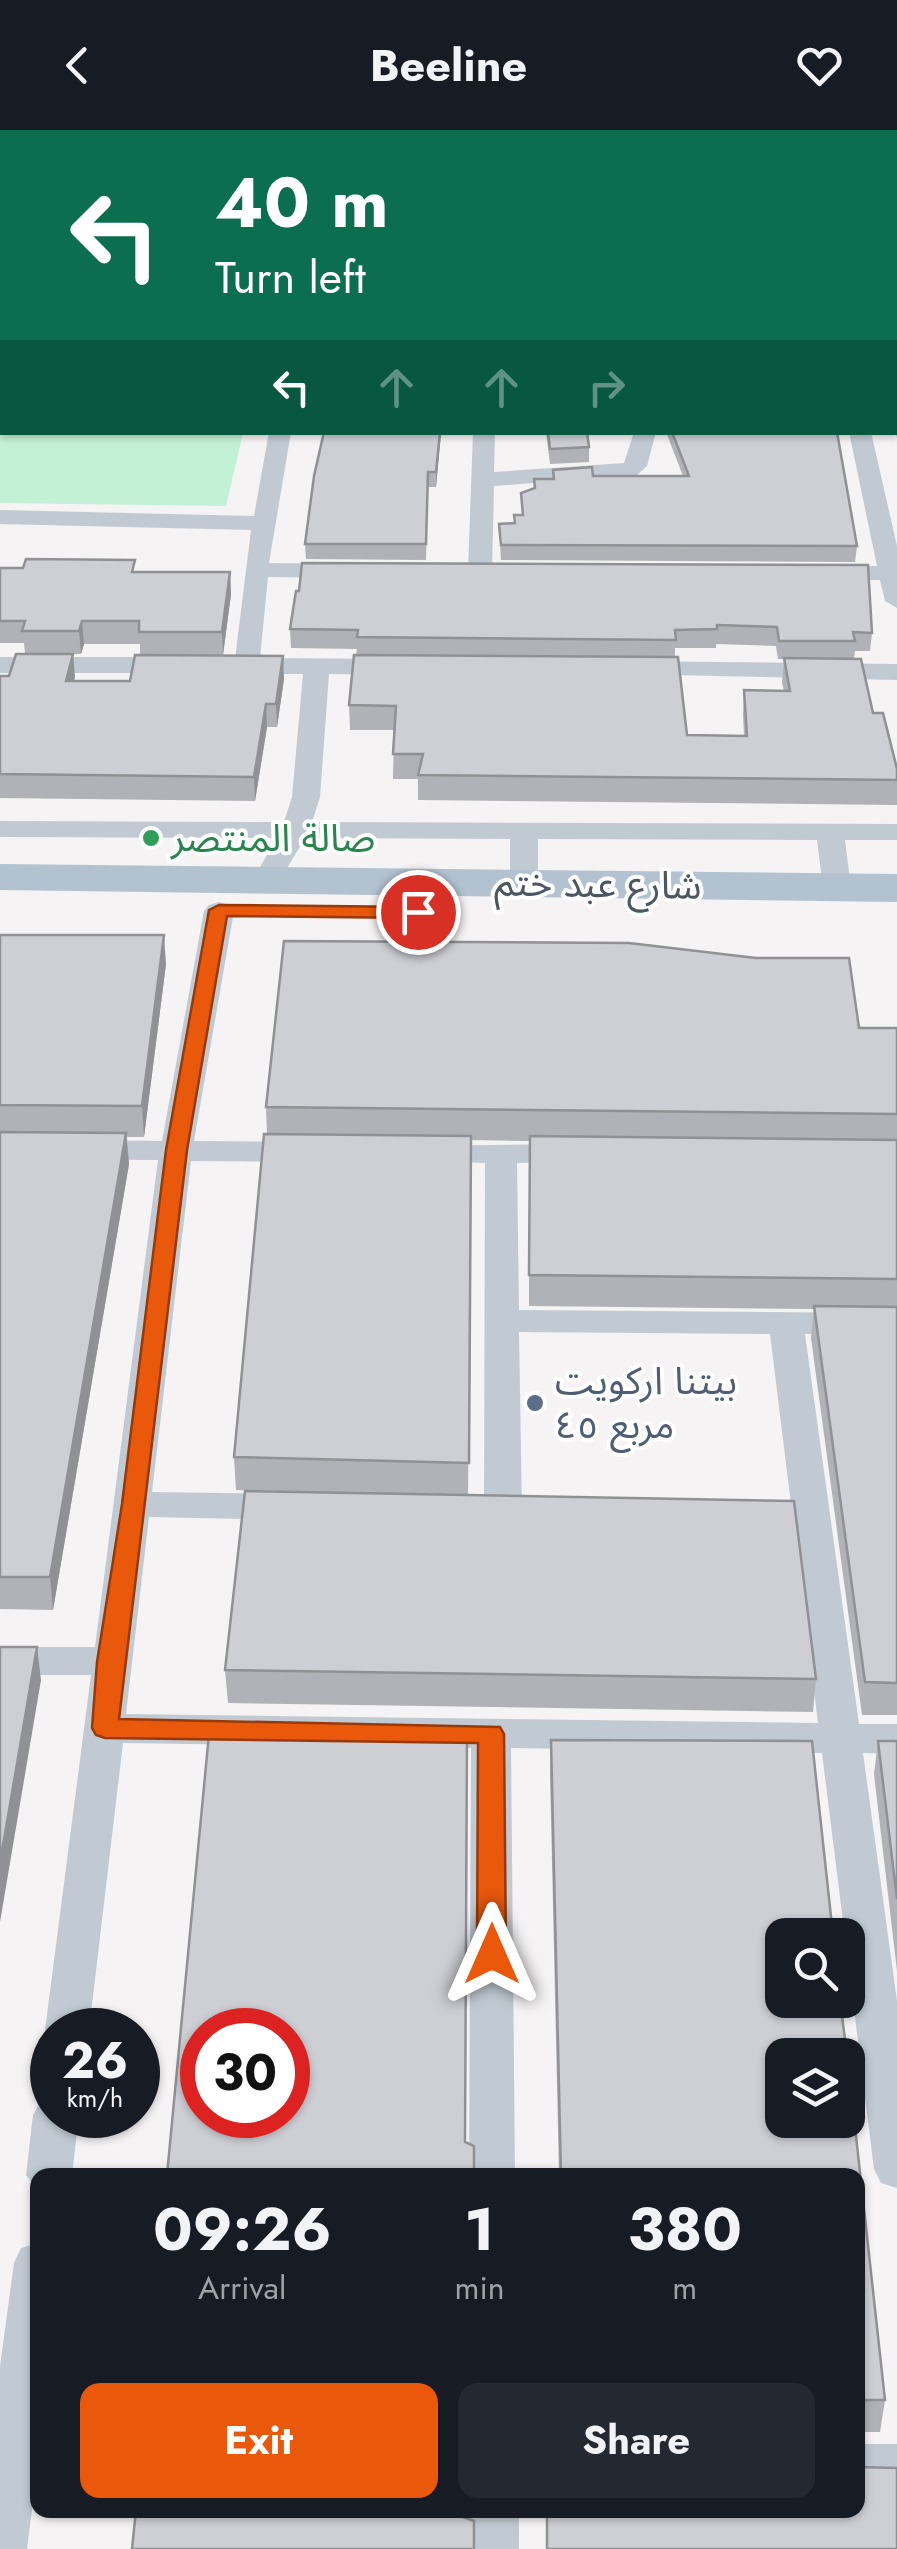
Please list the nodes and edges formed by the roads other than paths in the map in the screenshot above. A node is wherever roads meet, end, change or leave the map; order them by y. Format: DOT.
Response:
graph roads {
  1 [pos="279,435"];
  2 [pos="484,435"];
  3 [pos="644,435"];
  4 [pos="861,435"];
  5 [pos="483,480"];
  6 [pos="0,517"];
  7 [pos="264,523"];
  8 [pos="256,570"];
  9 [pos="368,571"];
  10 [pos="481,571"];
  11 [pos="792,572"];
  12 [pos="893,573"];
  13 [pos="897,601"];
  14 [pos="0,665"];
  15 [pos="247,666"];
  16 [pos="317,666"];
  17 [pos="417,667"];
  18 [pos="597,669"];
  19 [pos="897,672"];
  20 [pos="0,829"];
  21 [pos="295,832"];
  22 [pos="524,832"];
  23 [pos="830,832"];
  24 [pos="897,832"];
  25 [pos="0,877"];
  26 [pos="267,879"];
  27 [pos="524,884"];
  28 [pos="837,888"];
  29 [pos="897,888"];
  30 [pos="0,909"];
  31 [pos="219,910"];
  32 [pos="897,916"];
  33 [pos="0,1149"];
  34 [pos="176,1150"];
  35 [pos="348,1152"];
  36 [pos="386,1152"];
  37 [pos="501,1154"];
  38 [pos="617,1154"];
  39 [pos="502,1321"];
  40 [pos="786,1323"];
  41 [pos="897,1324"];
  42 [pos="134,1504"];
  43 [pos="328,1508"];
  44 [pos="464,1511"];
  45 [pos="503,1512"];
  46 [pos="542,1512"];
  47 [pos="0,1661"];
  48 [pos="110,1662"];
  49 [pos="105,1728"];
  50 [pos="491,1734"];
  51 [pos="841,1738"];
  52 [pos="897,1739"];
  53 [pos="70,2008"];
  54 [pos="887,2011"];
  55 [pos="53,2138"];
  56 [pos="49,2168"];
  57 [pos="492,2168"];
  58 [pos="897,2169"];
  59 [pos="30,2324"];
  60 [pos="865,2467"];
  61 [pos="897,2468"];
  62 [pos="493,2518"];
  63 [pos="1,2549"];
  64 [pos="494,2549"];
  1 -- 7 [label="street"];
  2 -- 5 [label="street"];
  3 -- 5 [label="street"];
  4 -- 12 [label="street"];
  5 -- 10 [label="street"];
  6 -- 7 [label="street"];
  7 -- 8 [label="street"];
  8 -- 9 [label="street"];
  8 -- 15 [label="street"];
  11 -- 12 [label="street"];
  12 -- 13 [label="street"];
  14 -- 15 [label="street"];
  15 -- 16 [label="street"];
  16 -- 17 [label="street"];
  16 -- 21 [label="street"];
  18 -- 19 [label="street"];
  20 -- 21 [label="street"];
  21 -- 22 [label="street"];
  21 -- 26 [label="street"];
  22 -- 23 [label="street"];
  22 -- 27 [label="street"];
  23 -- 24 [label="street"];
  23 -- 28 [label="street"];
  25 -- 26 [label="main road, شارع عبد ختم"];
  26 -- 27 [label="main road, شارع عبد ختم"];
  27 -- 28 [label="main road, شارع عبد ختم"];
  28 -- 29 [label="main road, شارع عبد ختم"];
  30 -- 31 [label="main road, شارع عبد ختم"];
  31 -- 32 [label="main road, شارع عبد ختم"];
  31 -- 34 [label="street"];
  33 -- 34 [label="street"];
  34 -- 35 [label="street"];
  34 -- 42 [label="street"];
  36 -- 37 [label="street"];
  37 -- 38 [label="street"];
  37 -- 39 [label="street"];
  39 -- 40 [label="street"];
  39 -- 45 [label="street"];
  40 -- 41 [label="street"];
  40 -- 51 [label="street"];
  42 -- 43 [label="street"];
  42 -- 48 [label="street"];
  44 -- 45 [label="street"];
  45 -- 46 [label="street"];
  47 -- 48 [label="street"];
  48 -- 49 [label="street"];
  49 -- 50 [label="street"];
  49 -- 53 [label="street"];
  50 -- 51 [label="street"];
  50 -- 57 [label="street"];
  51 -- 52 [label="street"];
  51 -- 54 [label="street"];
  54 -- 58 [label="street"];
  55 -- 56 [label="street"];
  59 -- 63 [label="street"];
  60 -- 61 [label="street"];
  62 -- 64 [label="street"];
}
